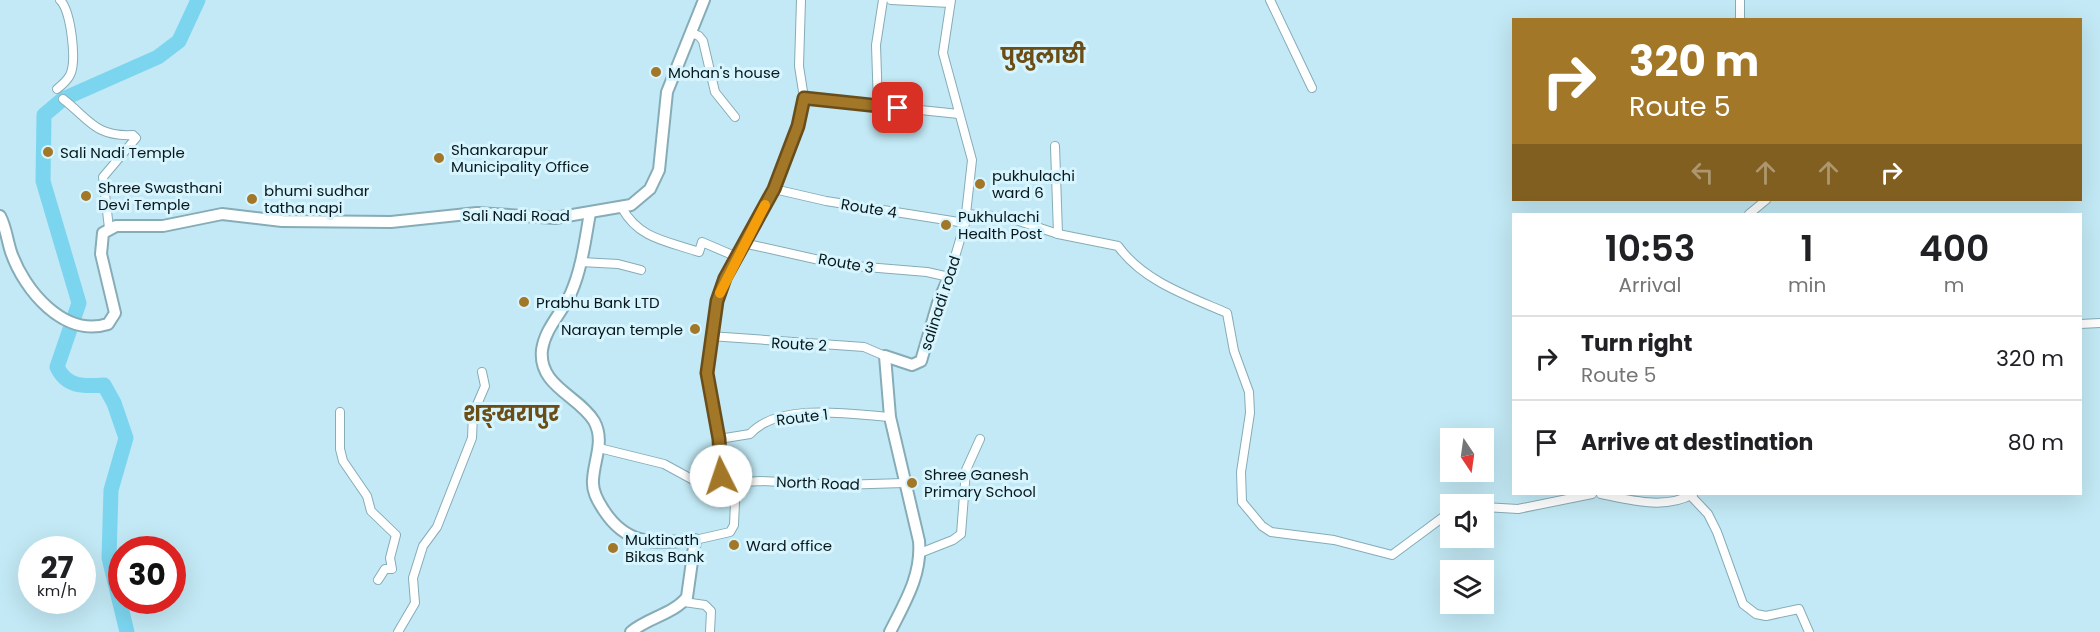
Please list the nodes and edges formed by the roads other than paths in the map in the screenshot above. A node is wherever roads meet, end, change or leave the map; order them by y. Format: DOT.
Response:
graph roads {
  1 [pos="60,0"];
  2 [pos="704,0"];
  3 [pos="801,0"];
  4 [pos="883,0"];
  5 [pos="891,0"];
  6 [pos="1270,0"];
  7 [pos="1740,0"];
  8 [pos="950,2"];
  9 [pos="1740,18"];
  10 [pos="692,33"];
  11 [pos="1312,88"];
  12 [pos="57,89"];
  13 [pos="804,98"];
  14 [pos="63,99"];
  15 [pos="878,106"];
  16 [pos="959,114"];
  17 [pos="735,117"];
  18 [pos="1055,146"];
  19 [pos="774,189"];
  20 [pos="1765,201"];
  21 [pos="622,208"];
  22 [pos="590,213"];
  23 [pos="966,213"];
  24 [pos="1750,213"];
  25 [pos="0,216"];
  26 [pos="965,223"];
  27 [pos="109,228"];
  28 [pos="1058,234"];
  29 [pos="743,243"];
  30 [pos="737,257"];
  31 [pos="581,262"];
  32 [pos="641,270"];
  33 [pos="950,278"];
  34 [pos="2100,323"];
  35 [pos="2082,324"];
  36 [pos="710,336"];
  37 [pos="885,356"];
  38 [pos="482,372"];
  39 [pos="340,412"];
  40 [pos="890,417"];
  41 [pos="719,439"];
  42 [pos="980,439"];
  43 [pos="599,448"];
  44 [pos="904,483"];
  45 [pos="727,488"];
  46 [pos="1588,495"];
  47 [pos="1607,495"];
  48 [pos="1692,495"];
  49 [pos="1494,508"];
  50 [pos="1440,519"];
  51 [pos="695,540"];
  52 [pos="920,553"];
  53 [pos="378,580"];
  54 [pos="684,602"];
  55 [pos="398,632"];
  56 [pos="631,632"];
  57 [pos="710,632"];
  58 [pos="890,632"];
  59 [pos="1809,632"];
  1 -- 12 [label="street"];
  2 -- 10 [label="main road"];
  3 -- 13 [label="street"];
  4 -- 15 [label="street"];
  5 -- 8 [label="street"];
  6 -- 11 [label="street"];
  7 -- 9 [label="street"];
  8 -- 16 [label="street, salinadi road"];
  10 -- 17 [label="street"];
  10 -- 21 [label="main road"];
  13 -- 15 [label="street"];
  13 -- 19 [label="street"];
  14 -- 27 [label="street"];
  15 -- 16 [label="street"];
  16 -- 23 [label="street, salinadi road"];
  18 -- 28 [label="street"];
  19 -- 26 [label="street, Route 4"];
  19 -- 29 [label="street"];
  20 -- 24 [label="street"];
  21 -- 22 [label="main road"];
  21 -- 30 [label="street"];
  22 -- 27 [label="main road, Sali Nadi Road"];
  22 -- 31 [label="main road, Sali Nadi Road"];
  23 -- 26 [label="street, salinadi road"];
  23 -- 28 [label="street"];
  25 -- 27 [label="main road"];
  26 -- 33 [label="street, salinadi road"];
  28 -- 50 [label="street"];
  29 -- 30 [label="street"];
  29 -- 33 [label="street, Route 3"];
  30 -- 36 [label="street"];
  31 -- 32 [label="street"];
  31 -- 43 [label="main road, Sali Nadi Road"];
  33 -- 37 [label="main road, salinadi road"];
  34 -- 35 [label="street"];
  36 -- 37 [label="street, Route 2"];
  36 -- 41 [label="street"];
  37 -- 40 [label="main road"];
  38 -- 55 [label="street"];
  39 -- 53 [label="street"];
  40 -- 41 [label="street, Route 1"];
  40 -- 44 [label="main road"];
  41 -- 45 [label="street"];
  42 -- 52 [label="street"];
  43 -- 45 [label="street, North Road"];
  43 -- 51 [label="main road, Sali Nadi Road"];
  44 -- 45 [label="street, North Road"];
  44 -- 52 [label="main road"];
  45 -- 51 [label="street"];
  46 -- 49 [label="street"];
  47 -- 48 [label="street"];
  48 -- 59 [label="street"];
  51 -- 54 [label="main road"];
  52 -- 58 [label="main road"];
  54 -- 56 [label="main road"];
  54 -- 57 [label="street"];
}
